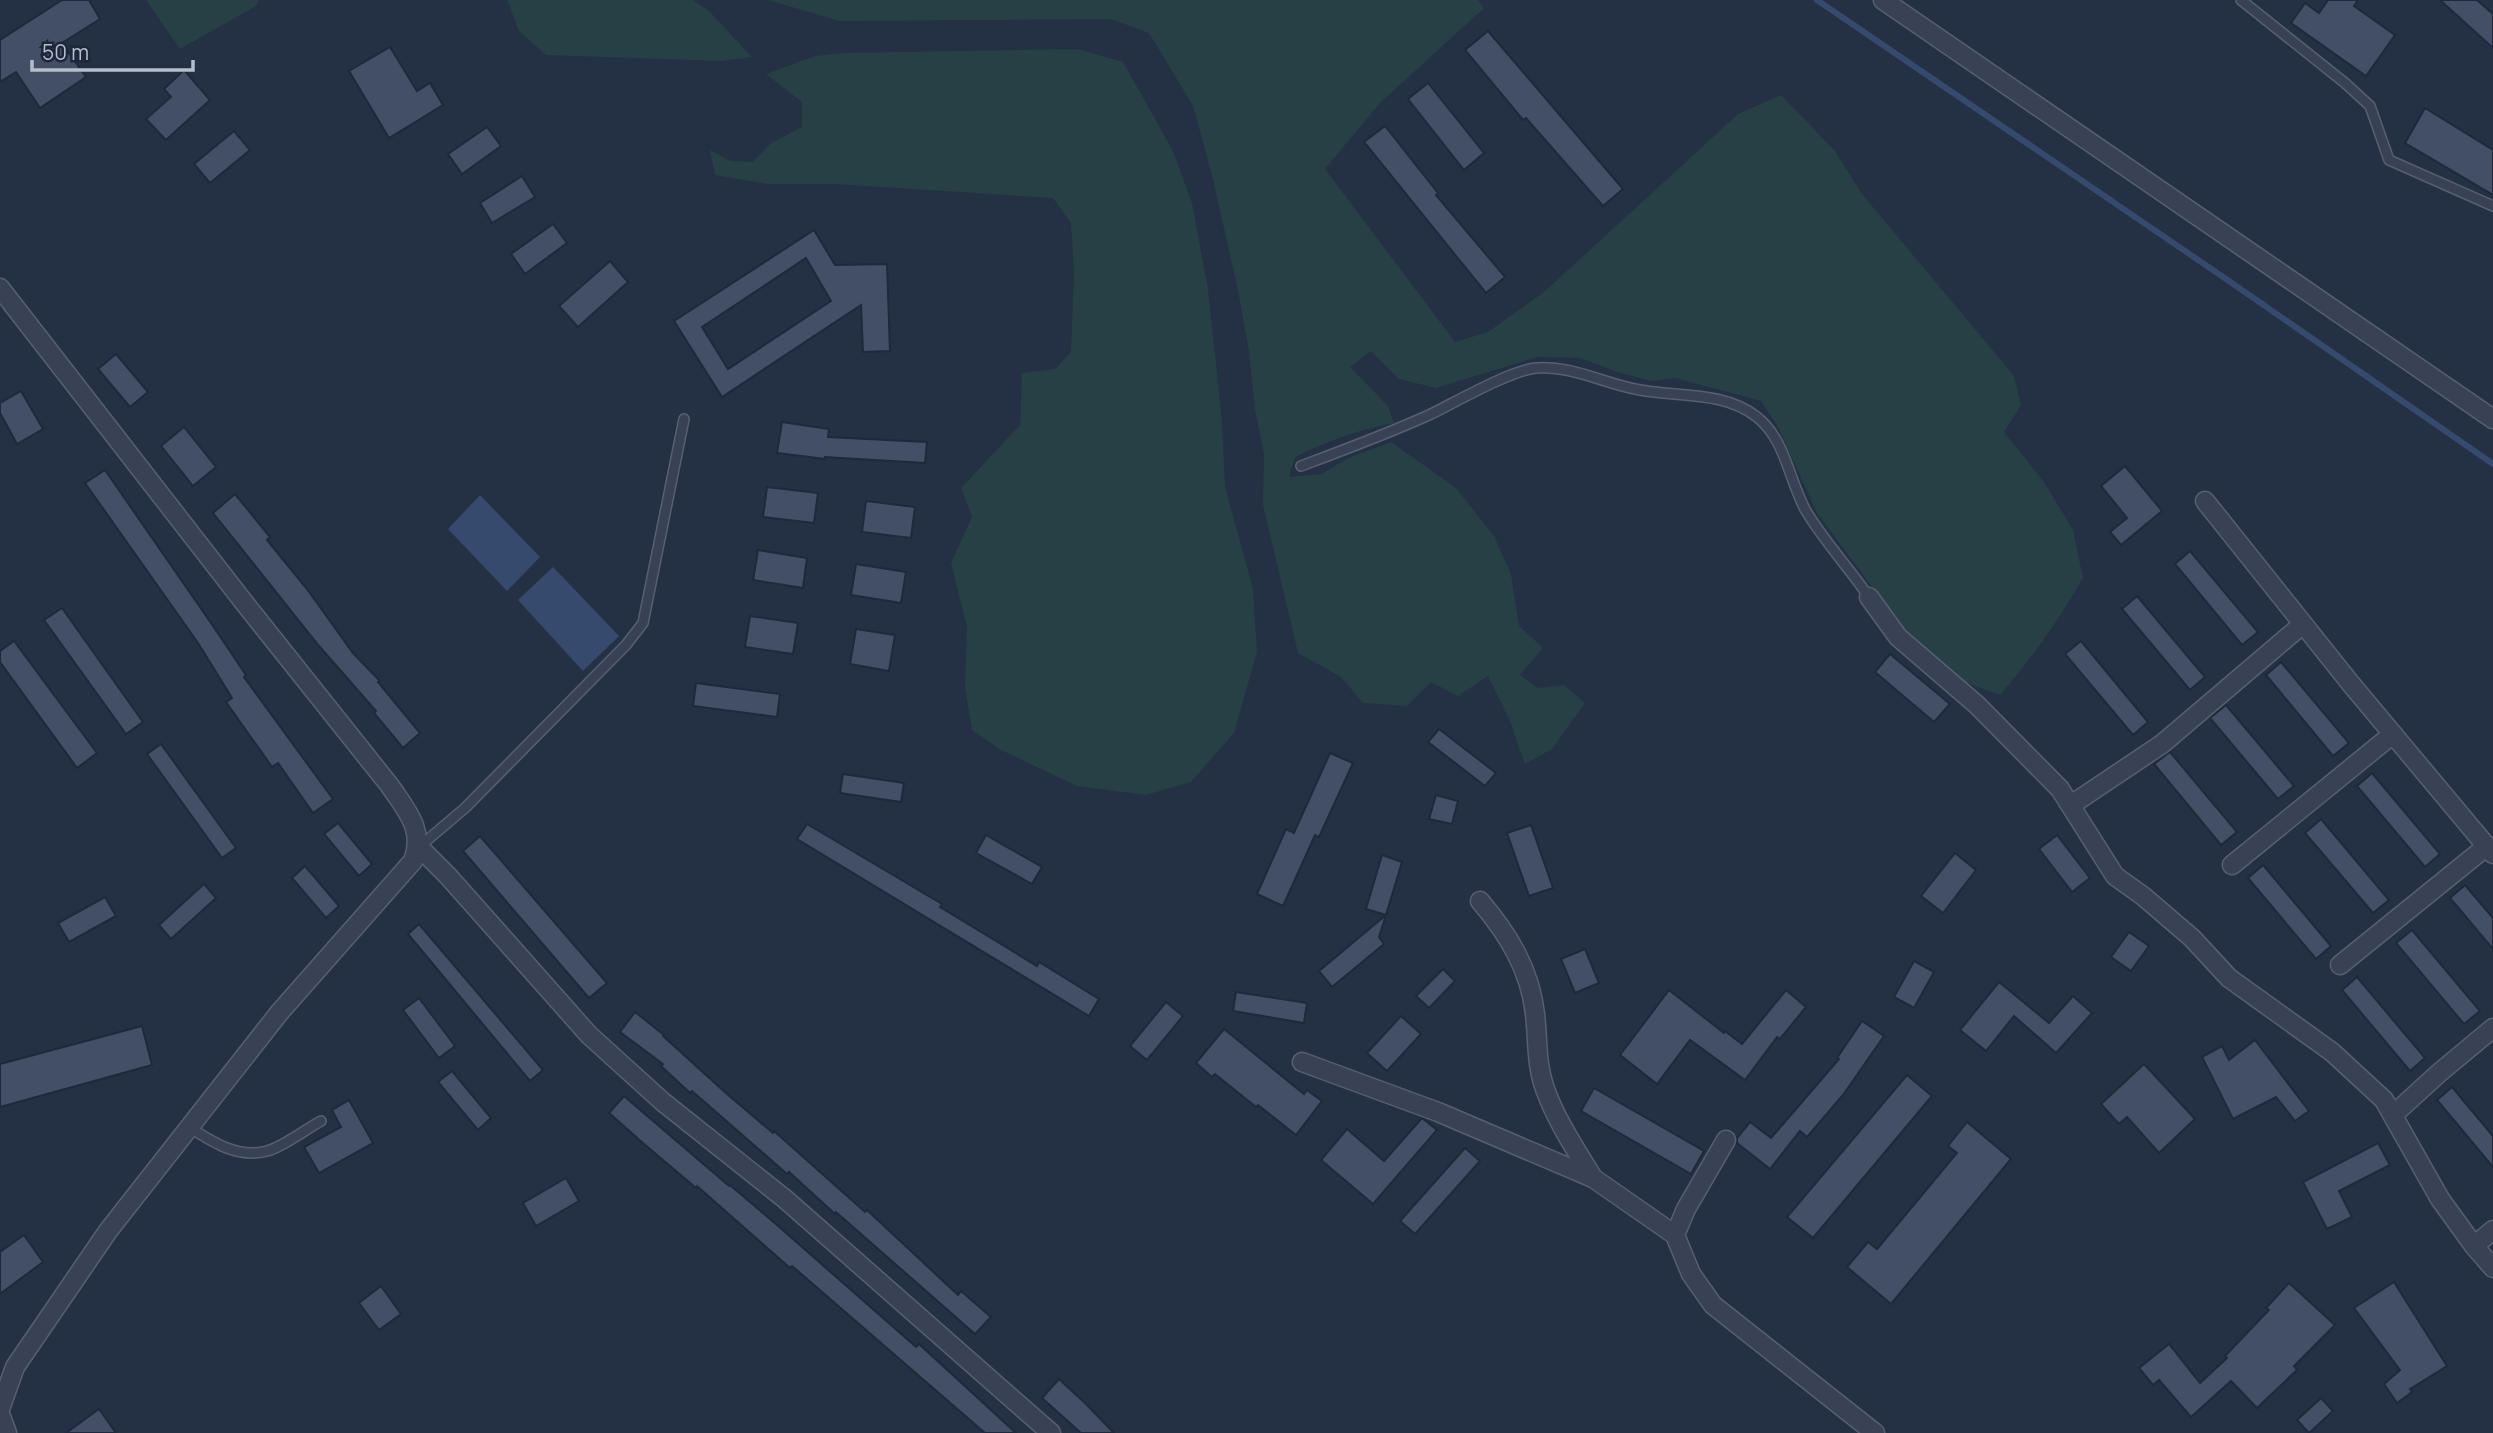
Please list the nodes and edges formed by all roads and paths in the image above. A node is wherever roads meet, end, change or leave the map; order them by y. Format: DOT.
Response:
graph roads {
  1 [pos="1883,0"];
  2 [pos="2241,0"];
  3 [pos="2493,206"];
  4 [pos="0,288"];
  5 [pos="684,419"];
  6 [pos="2493,419"];
  7 [pos="1301,466"];
  8 [pos="2205,501"];
  9 [pos="1869,597"];
  10 [pos="2304,624"];
  11 [pos="2393,734"];
  12 [pos="2071,806"];
  13 [pos="419,847"];
  14 [pos="2490,850"];
  15 [pos="2232,865"];
  16 [pos="1480,901"];
  17 [pos="2340,965"];
  18 [pos="2493,1028"];
  19 [pos="1303,1062"];
  20 [pos="2393,1115"];
  21 [pos="321,1121"];
  22 [pos="189,1127"];
  23 [pos="1726,1140"];
  24 [pos="1593,1178"];
  25 [pos="2493,1230"];
  26 [pos="1675,1235"];
  27 [pos="2474,1246"];
  28 [pos="2493,1268"];
  29 [pos="0,1412"];
  30 [pos="7,1433"];
  31 [pos="1051,1433"];
  32 [pos="1875,1433"];
  1 -- 6 [label="street"];
  2 -- 3 [label="lane"];
  4 -- 13 [label="street"];
  5 -- 13 [label="lane"];
  7 -- 9 [label="lane"];
  8 -- 10 [label="street"];
  9 -- 12 [label="street"];
  10 -- 11 [label="street"];
  10 -- 12 [label="street"];
  11 -- 14 [label="street"];
  11 -- 15 [label="street"];
  12 -- 20 [label="street"];
  13 -- 22 [label="street"];
  13 -- 31 [label="street"];
  14 -- 17 [label="street"];
  16 -- 24 [label="street"];
  18 -- 20 [label="street"];
  19 -- 24 [label="street"];
  20 -- 27 [label="street"];
  21 -- 22 [label="lane"];
  22 -- 29 [label="street"];
  23 -- 26 [label="street"];
  24 -- 26 [label="street"];
  25 -- 27 [label="street"];
  26 -- 32 [label="street"];
  27 -- 28 [label="street"];
  29 -- 30 [label="street"];
}
